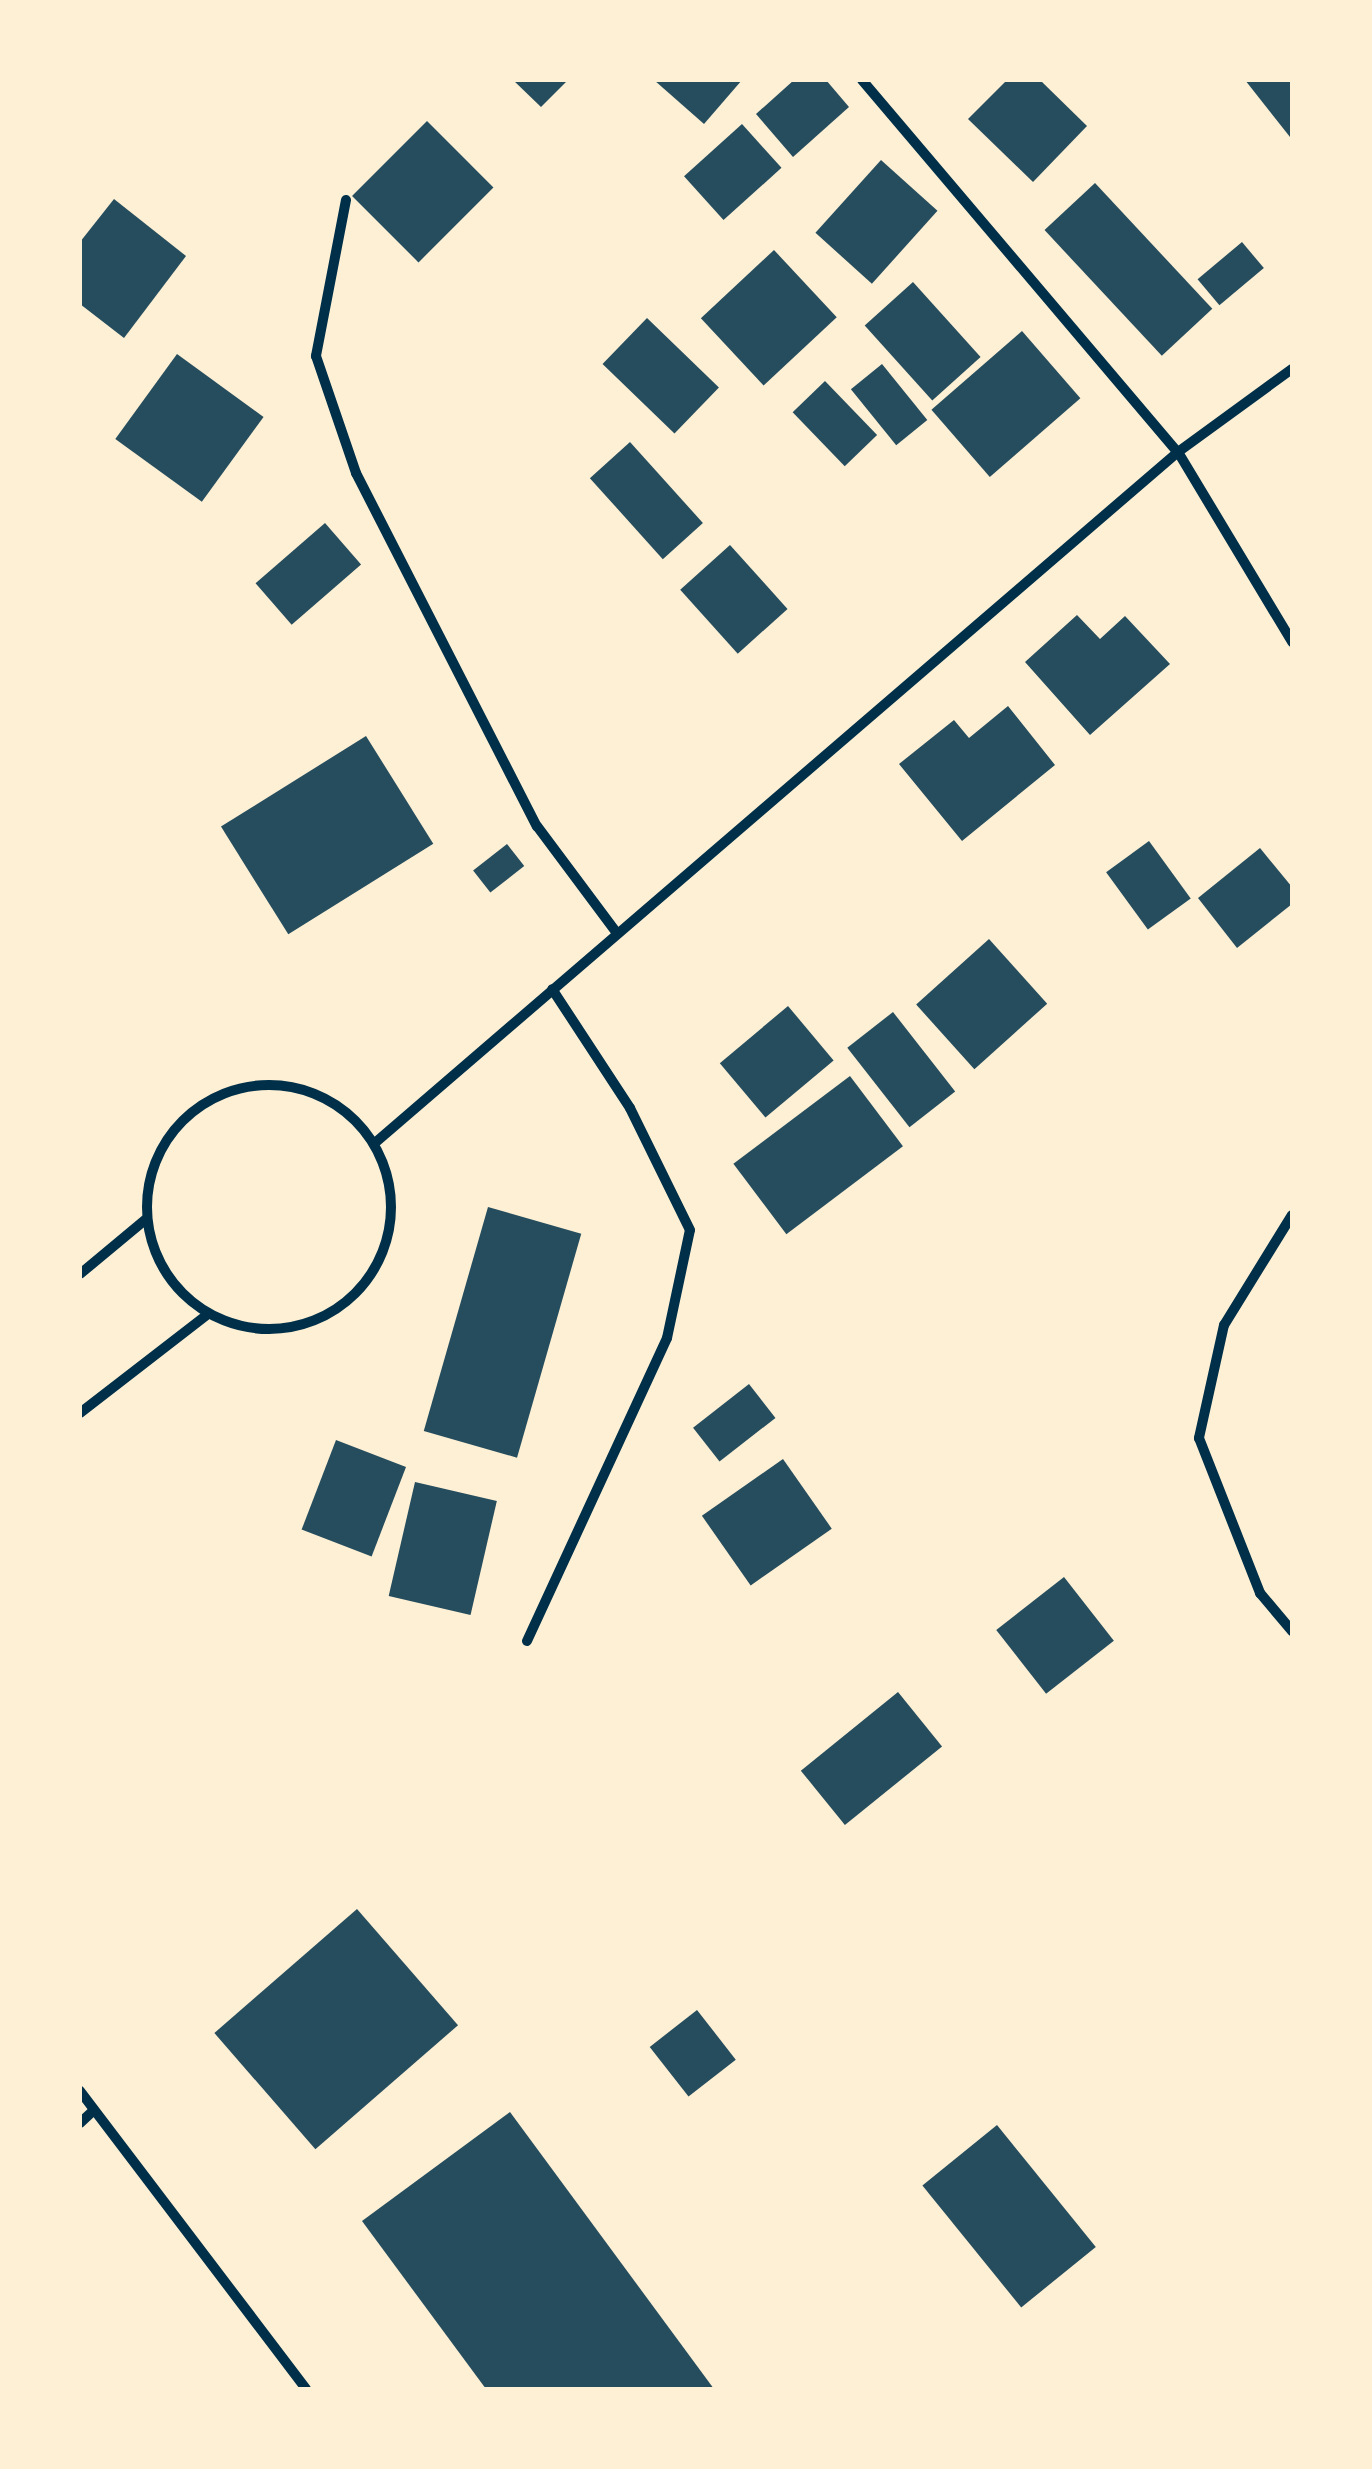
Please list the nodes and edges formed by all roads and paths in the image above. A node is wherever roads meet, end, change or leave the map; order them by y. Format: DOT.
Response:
graph roads {
  1 [pos="862,80"];
  2 [pos="346,200"];
  3 [pos="1292,369"];
  4 [pos="1178,452"];
  5 [pos="1292,642"];
  6 [pos="616,932"];
  7 [pos="552,988"];
  8 [pos="376,1142"];
  9 [pos="1292,1215"];
  10 [pos="145,1220"];
  11 [pos="80,1274"];
  12 [pos="207,1315"];
  13 [pos="80,1413"];
  14 [pos="1292,1631"];
  15 [pos="526,1642"];
  16 [pos="80,2091"];
  17 [pos="94,2110"];
  18 [pos="80,2123"];
  19 [pos="306,2389"];
  1 -- 4 [label="street"];
  2 -- 6 [label="street"];
  3 -- 4 [label="street"];
  4 -- 5 [label="street"];
  4 -- 6 [label="street"];
  6 -- 7 [label="street"];
  7 -- 8 [label="street"];
  7 -- 15 [label="street"];
  8 -- 10 [label="street"];
  8 -- 12 [label="street"];
  9 -- 14 [label="street"];
  10 -- 11 [label="street"];
  10 -- 12 [label="street"];
  12 -- 13 [label="street"];
  16 -- 17 [label="street"];
  17 -- 18 [label="street"];
  17 -- 19 [label="street"];
}
